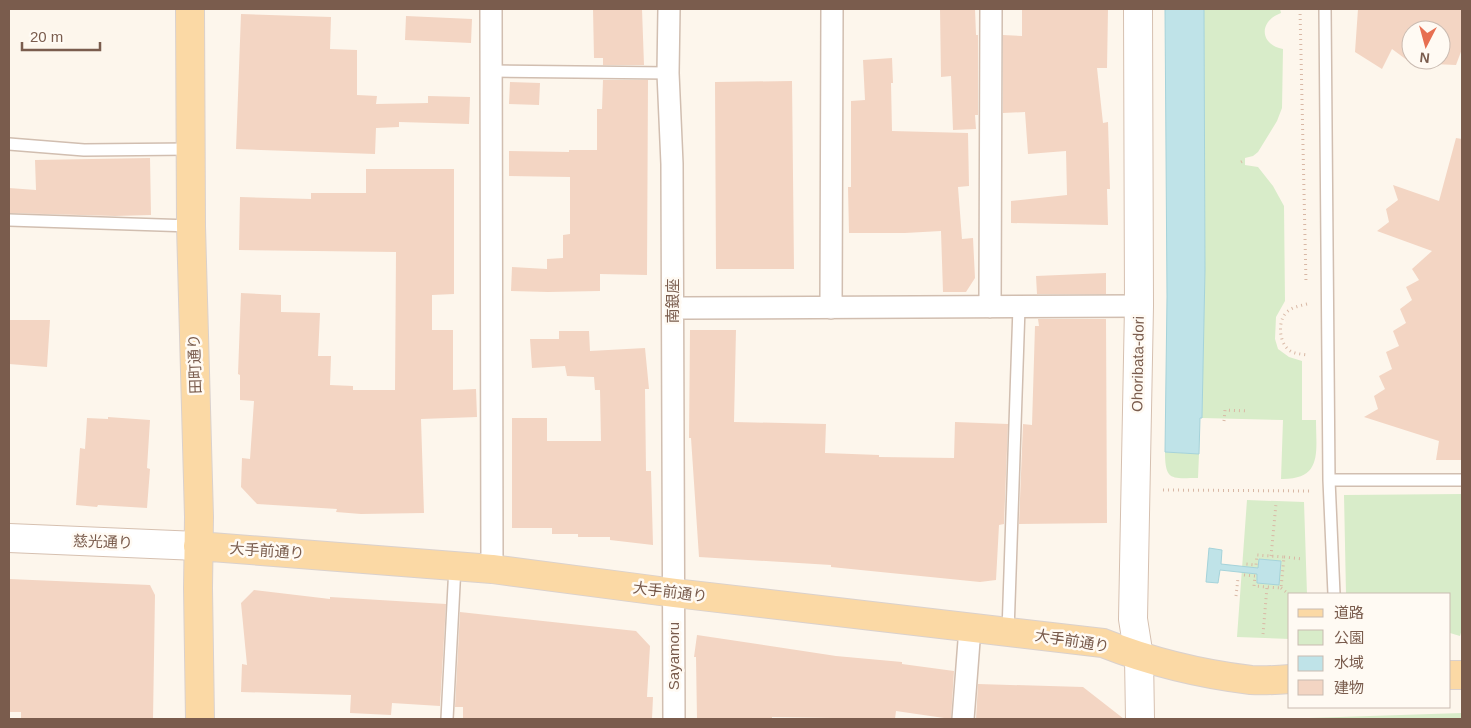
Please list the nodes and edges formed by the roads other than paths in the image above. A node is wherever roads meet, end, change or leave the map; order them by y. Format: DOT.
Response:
graph roads {
  1 [pos="190,9"];
  2 [pos="492,9"];
  3 [pos="669,9"];
  4 [pos="832,9"];
  5 [pos="992,9"];
  6 [pos="1138,9"];
  7 [pos="1325,9"];
  8 [pos="492,71"];
  9 [pos="668,73"];
  10 [pos="9,144"];
  11 [pos="191,150"];
  12 [pos="9,220"];
  13 [pos="191,226"];
  14 [pos="990,306"];
  15 [pos="1019,306"];
  16 [pos="1139,306"];
  17 [pos="831,308"];
  18 [pos="673,310"];
  19 [pos="1462,480"];
  20 [pos="1330,485"];
  21 [pos="9,538"];
  22 [pos="198,546"];
  23 [pos="455,566"];
  24 [pos="492,569"];
  25 [pos="675,592"];
  26 [pos="1334,593"];
  27 [pos="970,628"];
  28 [pos="1008,632"];
  29 [pos="1139,657"];
  30 [pos="1288,679"];
  31 [pos="200,719"];
  32 [pos="447,719"];
  33 [pos="674,719"];
  34 [pos="963,719"];
  35 [pos="1140,719"];
  1 -- 11 [label="main road, 田町通り"];
  2 -- 8 [label="street"];
  3 -- 9 [label="street, 南銀座"];
  4 -- 17 [label="street"];
  5 -- 14 [label="street"];
  6 -- 16 [label="street, Ohoribata-dori"];
  7 -- 20 [label="lane"];
  8 -- 9 [label="lane"];
  8 -- 24 [label="street"];
  9 -- 18 [label="street, 南銀座"];
  10 -- 11 [label="lane"];
  11 -- 13 [label="main road, 田町通り"];
  12 -- 13 [label="lane"];
  13 -- 22 [label="main road, 田町通り"];
  14 -- 15 [label="street"];
  14 -- 17 [label="street"];
  15 -- 16 [label="street"];
  15 -- 28 [label="lane"];
  16 -- 29 [label="street, Ohoribata-dori"];
  17 -- 18 [label="street"];
  18 -- 25 [label="street, 南銀座"];
  19 -- 20 [label="lane"];
  20 -- 26 [label="lane"];
  21 -- 22 [label="street, 慈光通り"];
  22 -- 23 [label="main road, 大手前通り"];
  22 -- 31 [label="main road, 田町通り"];
  23 -- 24 [label="main road, 大手前通り"];
  23 -- 32 [label="lane"];
  24 -- 25 [label="main road, 大手前通り"];
  25 -- 27 [label="main road, 大手前通り"];
  25 -- 33 [label="street, Sayamoru"];
  27 -- 28 [label="main road, 大手前通り"];
  27 -- 34 [label="street"];
  28 -- 29 [label="main road, 大手前通り"];
  29 -- 30 [label="main road, 大手前通り"];
  29 -- 35 [label="street, Ohoribata-dori"];
}
